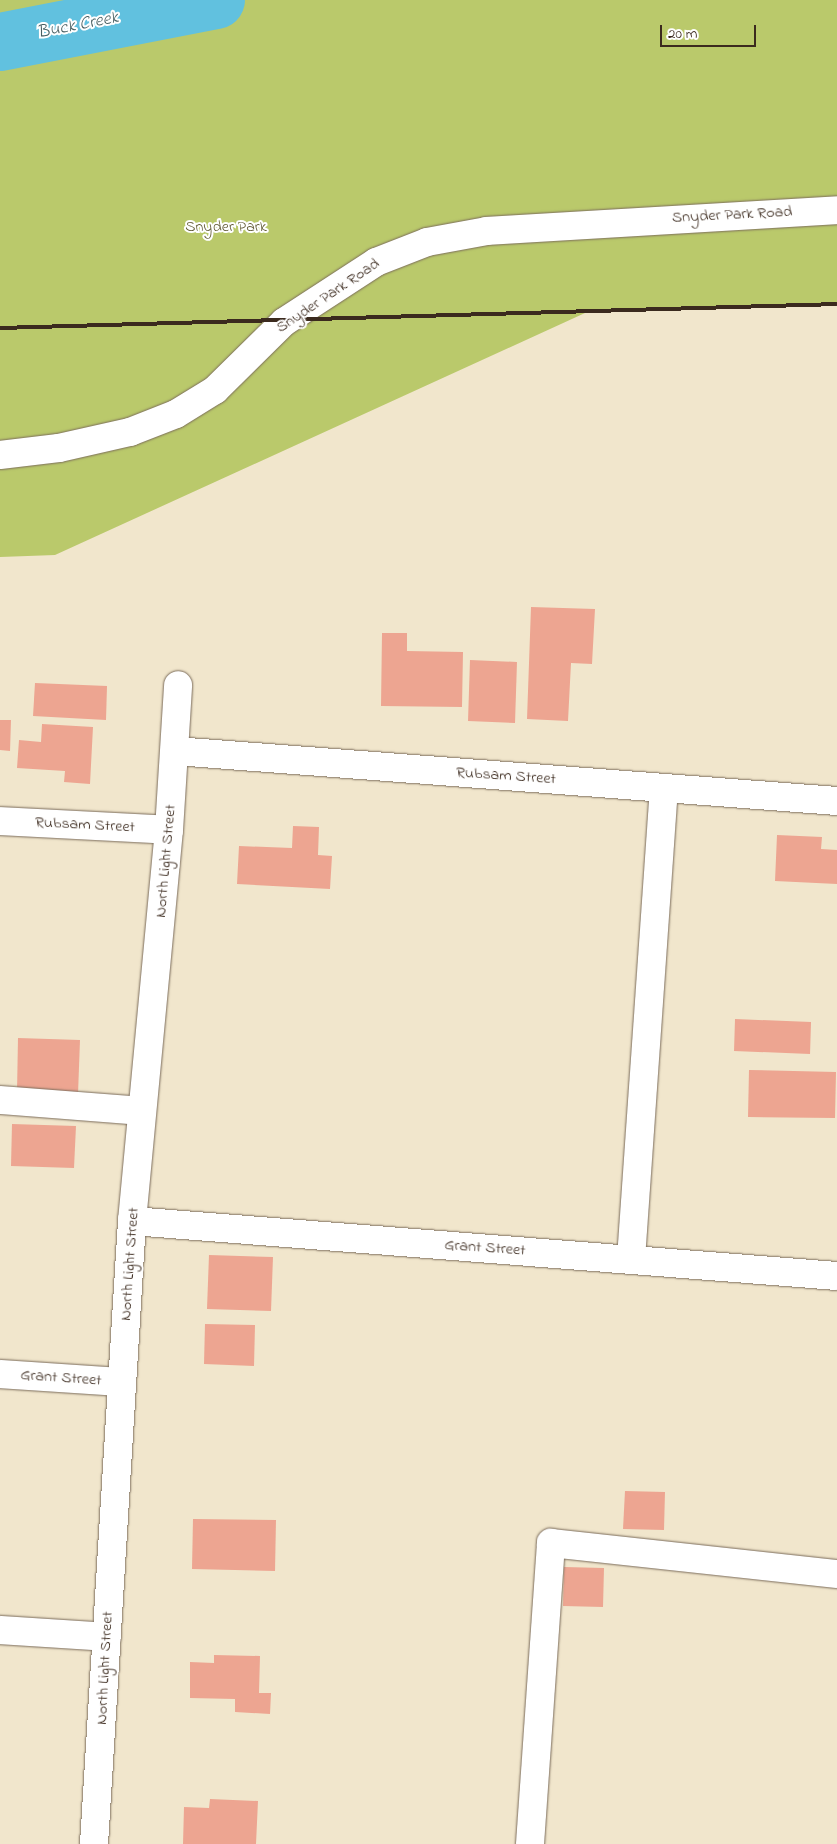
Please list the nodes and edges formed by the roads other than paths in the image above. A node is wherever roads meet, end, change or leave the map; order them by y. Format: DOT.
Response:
graph roads {
  1 [pos="837,210"];
  2 [pos="0,456"];
  3 [pos="178,685"];
  4 [pos="175,751"];
  5 [pos="664,788"];
  6 [pos="837,801"];
  7 [pos="0,821"];
  8 [pos="169,830"];
  9 [pos="0,1100"];
  10 [pos="142,1111"];
  11 [pos="132,1221"];
  12 [pos="631,1260"];
  13 [pos="837,1276"];
  14 [pos="0,1374"];
  15 [pos="122,1382"];
  16 [pos="837,1574"];
  17 [pos="0,1630"];
  18 [pos="107,1637"];
  19 [pos="94,1844"];
  20 [pos="530,1844"];
  1 -- 2 [label="street, Snyder Park Road"];
  3 -- 4 [label="street, North Light Street"];
  4 -- 5 [label="street, Rubsam Street"];
  4 -- 8 [label="street, North Light Street"];
  5 -- 6 [label="street, Rubsam Street"];
  5 -- 12 [label="street"];
  7 -- 8 [label="street, Rubsam Street"];
  8 -- 10 [label="street, North Light Street"];
  9 -- 10 [label="street"];
  10 -- 11 [label="street, North Light Street"];
  11 -- 12 [label="street, Grant Street"];
  11 -- 15 [label="street, North Light Street"];
  12 -- 13 [label="street, Grant Street"];
  14 -- 15 [label="street, Grant Street"];
  15 -- 18 [label="street, North Light Street"];
  16 -- 20 [label="street"];
  17 -- 18 [label="street"];
  18 -- 19 [label="street, North Light Street"];
}
